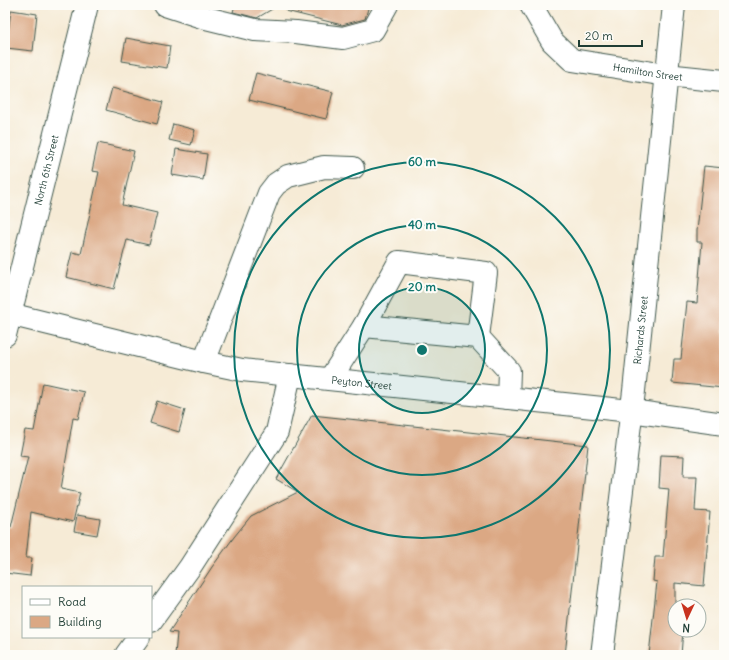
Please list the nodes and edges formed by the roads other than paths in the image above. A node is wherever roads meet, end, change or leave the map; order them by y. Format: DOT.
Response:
graph roads {
  1 [pos="87,5"];
  2 [pos="165,5"];
  3 [pos="387,5"];
  4 [pos="531,5"];
  5 [pos="674,5"];
  6 [pos="666,75"];
  7 [pos="724,80"];
  8 [pos="353,168"];
  9 [pos="7,321"];
  10 [pos="364,326"];
  11 [pos="478,338"];
  12 [pos="204,362"];
  13 [pos="290,375"];
  14 [pos="330,379"];
  15 [pos="508,398"];
  16 [pos="631,411"];
  17 [pos="724,424"];
  18 [pos="152,620"];
  19 [pos="138,638"];
  20 [pos="126,655"];
  21 [pos="602,655"];
  1 -- 9 [label="street, North 6th Street"];
  2 -- 3 [label="street"];
  4 -- 6 [label="street, Hamilton Street"];
  5 -- 6 [label="street, Richards Street"];
  6 -- 7 [label="street, Hamilton Street"];
  6 -- 16 [label="street, Richards Street"];
  8 -- 12 [label="street"];
  9 -- 12 [label="street, Peyton Street"];
  10 -- 11 [label="street"];
  10 -- 11 [label="street"];
  10 -- 14 [label="street"];
  11 -- 15 [label="street"];
  12 -- 13 [label="street, Peyton Street"];
  13 -- 14 [label="street, Peyton Street"];
  13 -- 18 [label="street"];
  14 -- 15 [label="street, Peyton Street"];
  15 -- 16 [label="street, Peyton Street"];
  16 -- 17 [label="street, Peyton Street"];
  16 -- 21 [label="street, Richards Street"];
  19 -- 20 [label="street"];
}
